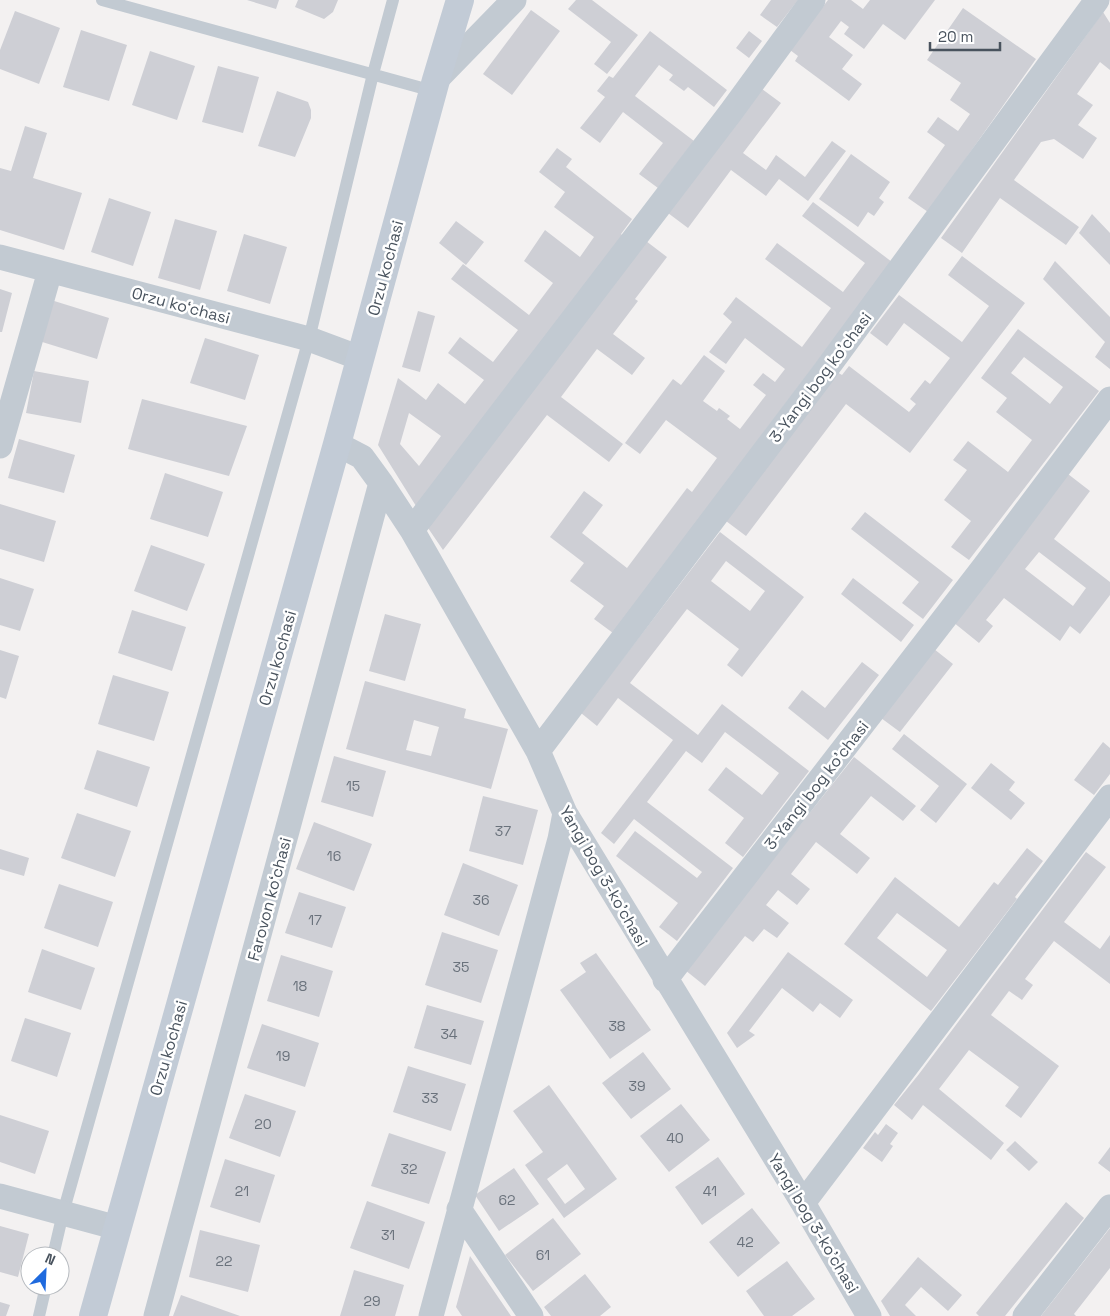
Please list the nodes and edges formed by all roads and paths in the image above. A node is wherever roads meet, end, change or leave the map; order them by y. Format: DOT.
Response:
graph roads {
  1 [pos="102,0"];
  2 [pos="393,0"];
  3 [pos="460,0"];
  4 [pos="514,0"];
  5 [pos="813,0"];
  6 [pos="1097,0"];
  7 [pos="373,74"];
  8 [pos="434,85"];
  9 [pos="0,257"];
  10 [pos="50,271"];
  11 [pos="309,339"];
  12 [pos="360,358"];
  13 [pos="1110,399"];
  14 [pos="337,444"];
  15 [pos="0,446"];
  16 [pos="381,483"];
  17 [pos="412,530"];
  18 [pos="538,751"];
  19 [pos="1110,797"];
  20 [pos="565,813"];
  21 [pos="665,980"];
  22 [pos="0,1196"];
  23 [pos="803,1203"];
  24 [pos="1110,1207"];
  25 [pos="459,1209"];
  26 [pos="63,1213"];
  27 [pos="118,1228"];
  28 [pos="55,1246"];
  29 [pos="44,1296"];
  30 [pos="39,1316"];
  31 [pos="93,1316"];
  32 [pos="156,1316"];
  33 [pos="431,1316"];
  34 [pos="532,1316"];
  35 [pos="869,1316"];
  36 [pos="1025,1316"];
  1 -- 7 [label="lane"];
  2 -- 7 [label="lane"];
  3 -- 8 [label="main road, Orzu kochasi"];
  4 -- 8 [label="street"];
  5 -- 17 [label="street"];
  6 -- 18 [label="street, 3-Yangi bog koʼchasi"];
  7 -- 8 [label="lane"];
  7 -- 11 [label="lane"];
  8 -- 12 [label="main road, Orzu kochasi"];
  9 -- 10 [label="street, Orzu koʻchasi"];
  10 -- 11 [label="street, Orzu koʻchasi"];
  10 -- 15 [label="street"];
  11 -- 12 [label="street, Orzu koʻchasi"];
  11 -- 26 [label="lane"];
  12 -- 14 [label="main road, Orzu kochasi"];
  13 -- 21 [label="street, 3-Yangi bog koʼchasi"];
  14 -- 16 [label="street, Yangi bog 3-koʼchasi"];
  14 -- 27 [label="main road, Orzu kochasi"];
  16 -- 17 [label="street, Yangi bog 3-koʼchasi"];
  16 -- 32 [label="street, Farovon koʻchasi"];
  17 -- 18 [label="street, Yangi bog 3-koʼchasi"];
  18 -- 20 [label="street, Yangi bog 3-koʼchasi"];
  19 -- 23 [label="street"];
  20 -- 21 [label="street, Yangi bog 3-koʼchasi"];
  20 -- 25 [label="street"];
  21 -- 23 [label="street, Yangi bog 3-koʼchasi"];
  22 -- 26 [label="street"];
  23 -- 35 [label="street, Yangi bog 3-koʼchasi"];
  24 -- 36 [label="street"];
  25 -- 33 [label="street"];
  25 -- 34 [label="street"];
  26 -- 27 [label="street"];
  26 -- 28 [label="lane"];
  27 -- 31 [label="main road, Orzu kochasi"];
  29 -- 30 [label="lane"];
}
